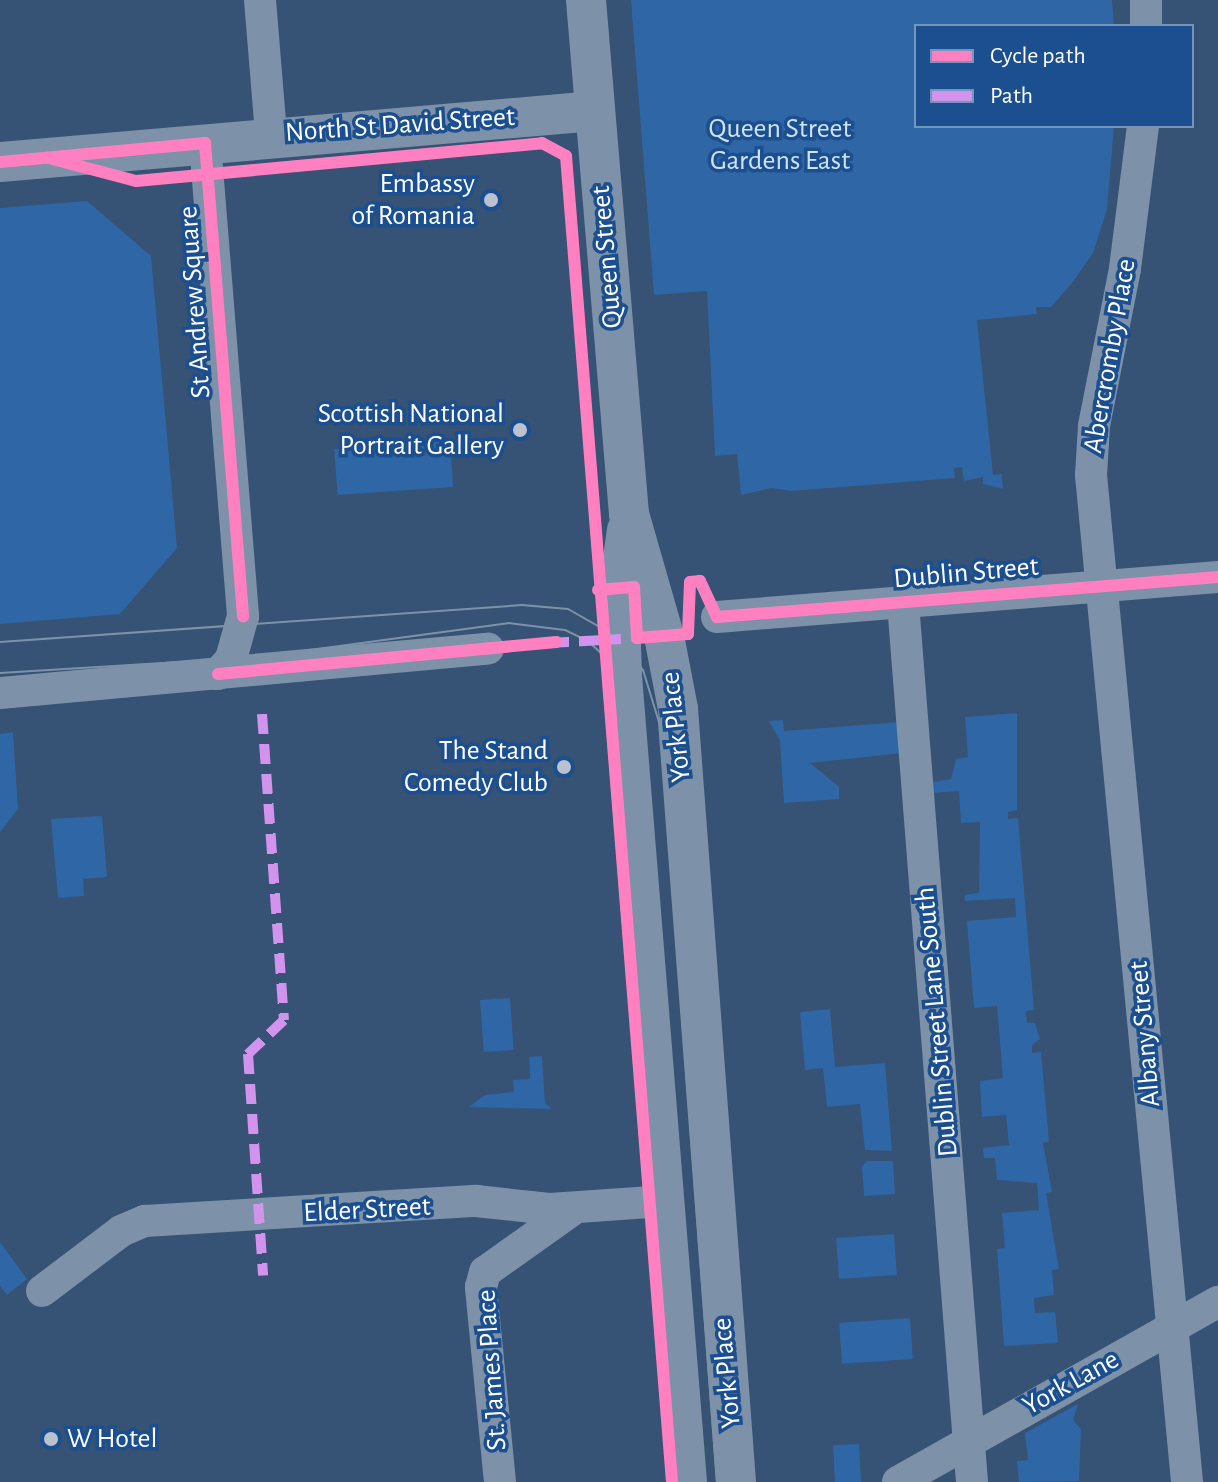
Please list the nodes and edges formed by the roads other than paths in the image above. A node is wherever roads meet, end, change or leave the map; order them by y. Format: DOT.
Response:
graph roads {
  1 [pos="260,0"];
  2 [pos="586,0"];
  3 [pos="1146,0"];
  4 [pos="1146,24"];
  5 [pos="595,111"];
  6 [pos="1143,128"];
  7 [pos="271,135"];
  8 [pos="205,143"];
  9 [pos="0,162"];
  10 [pos="629,514"];
  11 [pos="1218,577"];
  12 [pos="1102,586"];
  13 [pos="903,603"];
  14 [pos="717,617"];
  15 [pos="488,649"];
  16 [pos="218,674"];
  17 [pos="0,693"];
  18 [pos="713,1197"];
  19 [pos="663,1201"];
  20 [pos="575,1208"];
  21 [pos="42,1291"];
  22 [pos="1218,1302"];
  23 [pos="1173,1326"];
  24 [pos="969,1441"];
  25 [pos="500,1482"];
  26 [pos="687,1482"];
  27 [pos="736,1482"];
  28 [pos="898,1482"];
  29 [pos="972,1482"];
  30 [pos="1187,1482"];
  1 -- 7 [label="street"];
  2 -- 5 [label="street, Queen Street"];
  3 -- 4 [label="street"];
  5 -- 7 [label="street, North St David Street"];
  5 -- 10 [label="street, Queen Street"];
  6 -- 12 [label="street, Abercromby Place"];
  7 -- 8 [label="street, North St David Street"];
  8 -- 9 [label="street"];
  8 -- 16 [label="street, St Andrew Square"];
  10 -- 18 [label="street, York Place"];
  10 -- 19 [label="street, York Place"];
  11 -- 12 [label="street, Dublin Street"];
  12 -- 13 [label="street, Dublin Street"];
  12 -- 23 [label="street, Albany Street"];
  13 -- 14 [label="street, Dublin Street"];
  13 -- 24 [label="street, Dublin Street Lane South"];
  15 -- 16 [label="street"];
  16 -- 17 [label="street"];
  18 -- 19 [label="street, Elder Street"];
  18 -- 27 [label="street, York Place"];
  19 -- 20 [label="street, Elder Street"];
  19 -- 26 [label="street, York Place"];
  20 -- 21 [label="street, Elder Street"];
  20 -- 25 [label="street, St. James Place"];
  22 -- 23 [label="street, York Lane"];
  23 -- 24 [label="street, York Lane"];
  23 -- 30 [label="street, Albany Street"];
  24 -- 28 [label="street, York Lane"];
  24 -- 29 [label="street"];
}
